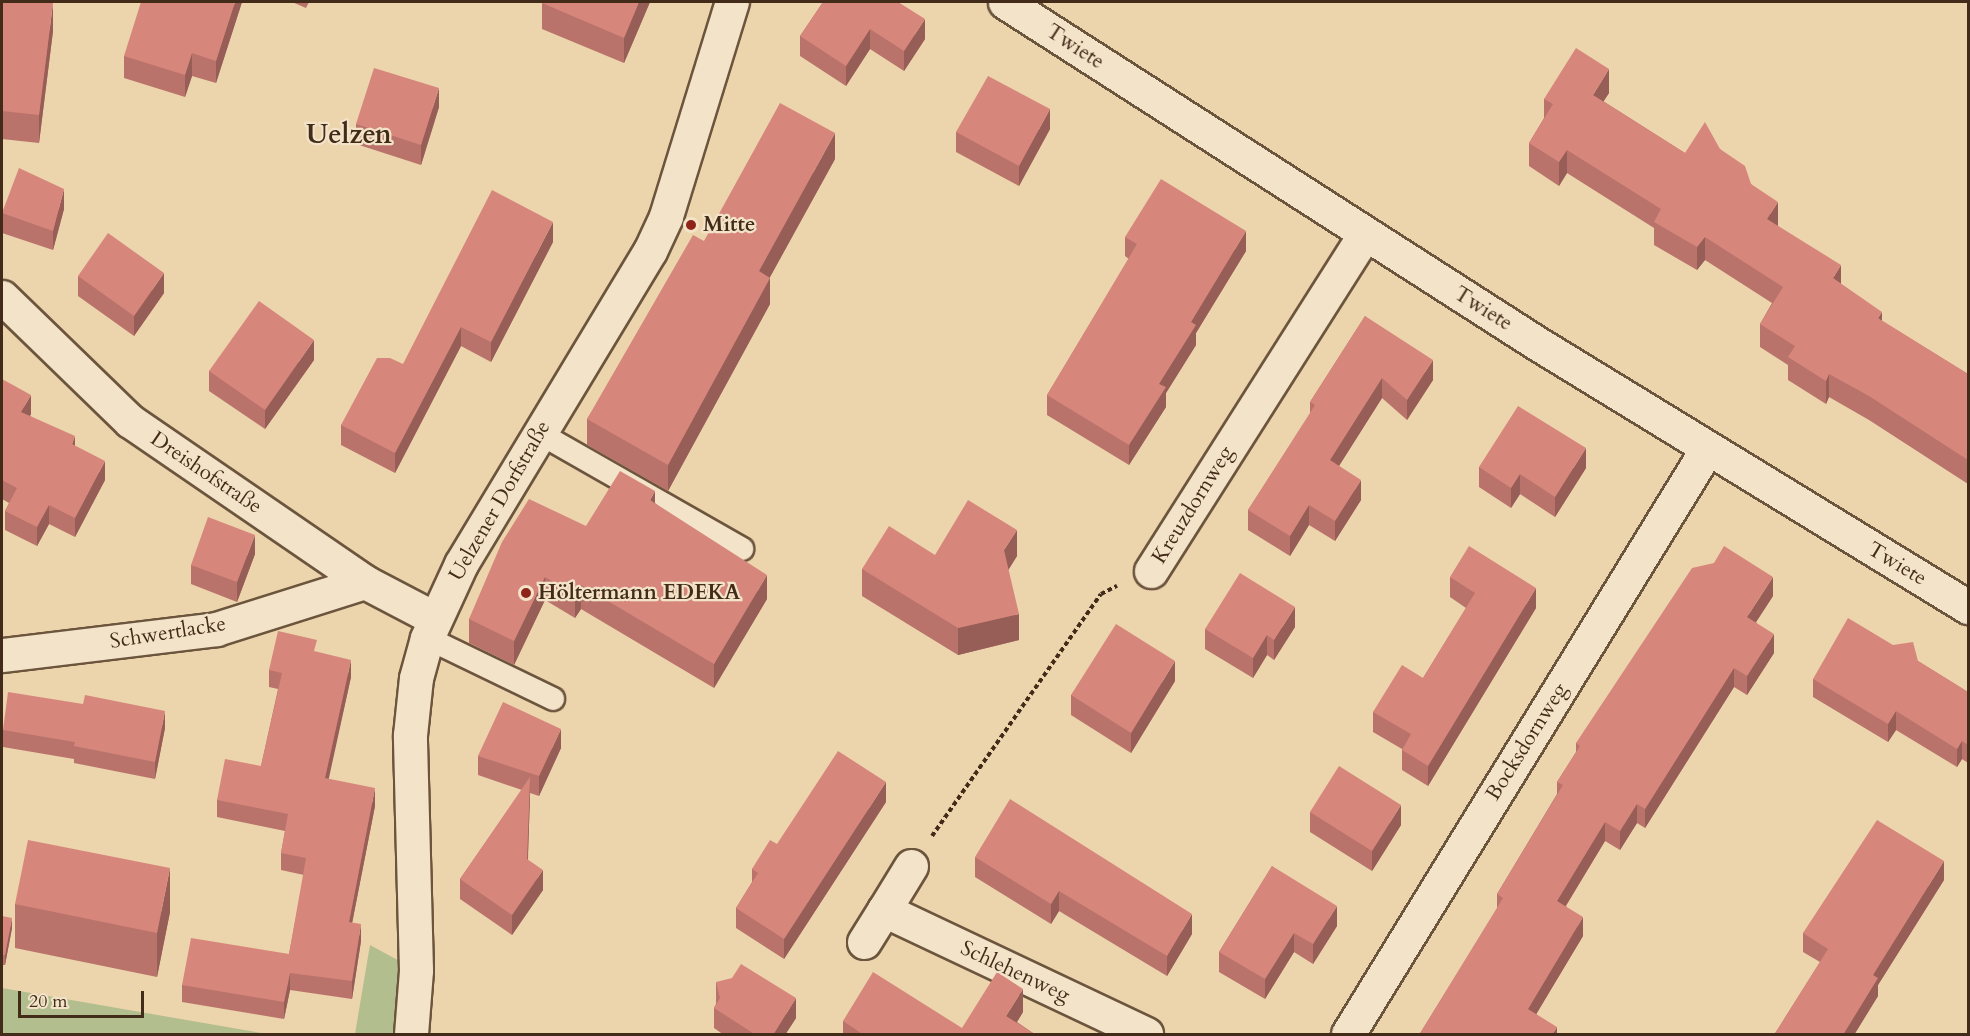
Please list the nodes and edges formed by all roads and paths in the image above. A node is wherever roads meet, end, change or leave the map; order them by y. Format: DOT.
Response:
graph roads {
  1 [pos="732,2"];
  2 [pos="1005,2"];
  3 [pos="1365,234"];
  4 [pos="2,297"];
  5 [pos="539,433"];
  6 [pos="1707,449"];
  7 [pos="742,549"];
  8 [pos="1150,571"];
  9 [pos="365,582"];
  10 [pos="1968,607"];
  11 [pos="431,628"];
  12 [pos="2,655"];
  13 [pos="553,699"];
  14 [pos="911,866"];
  15 [pos="884,910"];
  16 [pos="864,942"];
  17 [pos="411,1035"];
  18 [pos="1146,1035"];
  19 [pos="1348,1035"];
  1 -- 5 [label="street, Uelzener Dorfstraße"];
  2 -- 3 [label="street, Twiete"];
  3 -- 6 [label="street, Twiete"];
  3 -- 8 [label="street, Kreuzdornweg"];
  4 -- 9 [label="street, Dreishofstraße"];
  5 -- 7 [label="lane"];
  5 -- 11 [label="street, Uelzener Dorfstraße"];
  6 -- 10 [label="street, Twiete"];
  6 -- 19 [label="street, Bocksdornweg"];
  8 -- 14 [label="path, Kreuzdornweg"];
  9 -- 11 [label="street, Dreishofstraße"];
  9 -- 12 [label="street, Schwertlacke"];
  11 -- 13 [label="lane"];
  11 -- 17 [label="street, Uelzener Dorfstraße"];
  14 -- 15 [label="street"];
  15 -- 16 [label="street"];
  15 -- 18 [label="street, Schlehenweg"];
}
